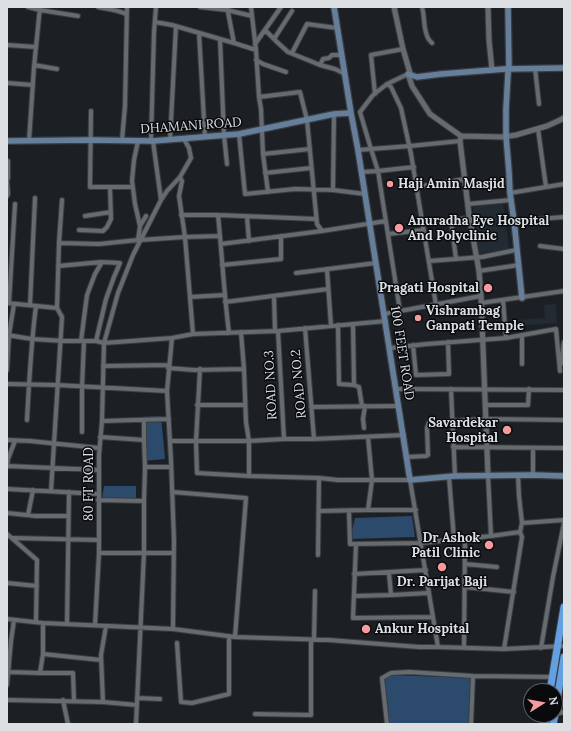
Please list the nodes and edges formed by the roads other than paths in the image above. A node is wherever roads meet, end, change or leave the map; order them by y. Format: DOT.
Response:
graph roads {
  1 [pos="28,7"];
  2 [pos="98,7"];
  3 [pos="127,7"];
  4 [pos="156,7"];
  5 [pos="200,7"];
  6 [pos="251,7"];
  7 [pos="282,7"];
  8 [pos="334,7"];
  9 [pos="394,7"];
  10 [pos="422,7"];
  11 [pos="488,7"];
  12 [pos="508,7"];
  13 [pos="40,8"];
  14 [pos="227,9"];
  15 [pos="292,11"];
  16 [pos="126,14"];
  17 [pos="78,16"];
  18 [pos="252,16"];
  19 [pos="155,22"];
  20 [pos="176,26"];
  21 [pos="338,28"];
  22 [pos="265,30"];
  23 [pos="199,33"];
  24 [pos="220,39"];
  25 [pos="274,39"];
  26 [pos="234,43"];
  27 [pos="432,43"];
  28 [pos="7,45"];
  29 [pos="255,45"];
  30 [pos="36,48"];
  31 [pos="403,49"];
  32 [pos="256,50"];
  33 [pos="292,54"];
  34 [pos="342,55"];
  35 [pos="256,60"];
  36 [pos="34,65"];
  37 [pos="320,65"];
  38 [pos="535,68"];
  39 [pos="564,68"];
  40 [pos="57,69"];
  41 [pos="509,69"];
  42 [pos="492,70"];
  43 [pos="286,72"];
  44 [pos="345,74"];
  45 [pos="408,74"];
  46 [pos="7,84"];
  47 [pos="387,84"];
  48 [pos="33,85"];
  49 [pos="375,94"];
  50 [pos="258,98"];
  51 [pos="539,104"];
  52 [pos="91,111"];
  53 [pos="360,112"];
  54 [pos="351,113"];
  55 [pos="334,114"];
  56 [pos="564,118"];
  57 [pos="307,120"];
  58 [pos="538,128"];
  59 [pos="262,130"];
  60 [pos="239,134"];
  61 [pos="224,135"];
  62 [pos="506,136"];
  63 [pos="205,137"];
  64 [pos="184,138"];
  65 [pos="460,139"];
  66 [pos="90,140"];
  67 [pos="122,140"];
  68 [pos="170,140"];
  69 [pos="7,141"];
  70 [pos="29,141"];
  71 [pos="138,141"];
  72 [pos="152,141"];
  73 [pos="410,146"];
  74 [pos="371,148"];
  75 [pos="310,149"];
  76 [pos="358,150"];
  77 [pos="263,154"];
  78 [pos="7,160"];
  79 [pos="227,164"];
  80 [pos="414,167"];
  81 [pos="311,168"];
  82 [pos="362,172"];
  83 [pos="378,172"];
  84 [pos="265,173"];
  85 [pos="180,176"];
  86 [pos="465,179"];
  87 [pos="564,184"];
  88 [pos="110,187"];
  89 [pos="132,187"];
  90 [pos="417,187"];
  91 [pos="546,187"];
  92 [pos="313,189"];
  93 [pos="333,190"];
  94 [pos="268,192"];
  95 [pos="510,193"];
  96 [pos="365,194"];
  97 [pos="7,196"];
  98 [pos="35,198"];
  99 [pos="62,200"];
  100 [pos="161,200"];
  101 [pos="511,200"];
  102 [pos="15,204"];
  103 [pos="468,204"];
  104 [pos="111,212"];
  105 [pos="218,215"];
  106 [pos="85,216"];
  107 [pos="146,216"];
  108 [pos="181,216"];
  109 [pos="248,217"];
  110 [pos="564,217"];
  111 [pos="470,218"];
  112 [pos="316,219"];
  113 [pos="451,220"];
  114 [pos="386,221"];
  115 [pos="514,221"];
  116 [pos="370,223"];
  117 [pos="423,223"];
  118 [pos="140,226"];
  119 [pos="79,230"];
  120 [pos="424,230"];
  121 [pos="322,231"];
  122 [pos="388,234"];
  123 [pos="220,236"];
  124 [pos="281,236"];
  125 [pos="185,237"];
  126 [pos="139,240"];
  127 [pos="249,241"];
  128 [pos="59,243"];
  129 [pos="221,244"];
  130 [pos="540,246"];
  131 [pos="564,249"];
  132 [pos="516,250"];
  133 [pos="476,257"];
  134 [pos="456,258"];
  135 [pos="429,261"];
  136 [pos="102,262"];
  137 [pos="376,263"];
  138 [pos="222,265"];
  139 [pos="58,266"];
  140 [pos="518,266"];
  141 [pos="327,269"];
  142 [pos="479,271"];
  143 [pos="296,273"];
  144 [pos="328,289"];
  145 [pos="564,291"];
  146 [pos="225,294"];
  147 [pos="274,296"];
  148 [pos="481,296"];
  149 [pos="190,297"];
  150 [pos="522,298"];
  151 [pos="503,300"];
  152 [pos="225,302"];
  153 [pos="8,303"];
  154 [pos="482,303"];
  155 [pos="14,304"];
  156 [pos="436,305"];
  157 [pos="30,306"];
  158 [pos="36,306"];
  159 [pos="57,308"];
  160 [pos="400,311"];
  161 [pos="384,314"];
  162 [pos="386,321"];
  163 [pos="353,324"];
  164 [pos="338,325"];
  165 [pos="331,326"];
  166 [pos="304,328"];
  167 [pos="276,331"];
  168 [pos="241,332"];
  169 [pos="229,333"];
  170 [pos="193,334"];
  171 [pos="8,335"];
  172 [pos="522,335"];
  173 [pos="172,338"];
  174 [pos="506,338"];
  175 [pos="32,339"];
  176 [pos="483,340"];
  177 [pos="60,341"];
  178 [pos="82,341"];
  179 [pos="96,341"];
  180 [pos="448,342"];
  181 [pos="564,342"];
  182 [pos="104,343"];
  183 [pos="413,345"];
  184 [pos="390,348"];
  185 [pos="522,364"];
  186 [pos="103,366"];
  187 [pos="168,367"];
  188 [pos="200,369"];
  189 [pos="244,369"];
  190 [pos="7,370"];
  191 [pos="7,384"];
  192 [pos="29,384"];
  193 [pos="57,385"];
  194 [pos="354,385"];
  195 [pos="82,387"];
  196 [pos="102,388"];
  197 [pos="396,389"];
  198 [pos="451,389"];
  199 [pos="485,389"];
  200 [pos="529,389"];
  201 [pos="166,390"];
  202 [pos="564,390"];
  203 [pos="197,404"];
  204 [pos="246,405"];
  205 [pos="486,405"];
  206 [pos="364,406"];
  207 [pos="399,406"];
  208 [pos="311,407"];
  209 [pos="168,419"];
  210 [pos="486,419"];
  211 [pos="27,420"];
  212 [pos="144,420"];
  213 [pos="564,420"];
  214 [pos="102,421"];
  215 [pos="452,421"];
  216 [pos="364,428"];
  217 [pos="82,432"];
  218 [pos="404,435"];
  219 [pos="368,437"];
  220 [pos="100,438"];
  221 [pos="284,439"];
  222 [pos="314,439"];
  223 [pos="7,440"];
  224 [pos="144,440"];
  225 [pos="196,440"];
  226 [pos="15,441"];
  227 [pos="170,441"];
  228 [pos="249,441"];
  229 [pos="54,443"];
  230 [pos="454,447"];
  231 [pos="99,448"];
  232 [pos="487,448"];
  233 [pos="533,448"];
  234 [pos="564,448"];
  235 [pos="407,457"];
  236 [pos="7,466"];
  237 [pos="145,467"];
  238 [pos="171,467"];
  239 [pos="52,468"];
  240 [pos="99,470"];
  241 [pos="488,475"];
  242 [pos="518,475"];
  243 [pos="533,475"];
  244 [pos="249,476"];
  245 [pos="455,476"];
  246 [pos="564,476"];
  247 [pos="448,477"];
  248 [pos="319,478"];
  249 [pos="372,480"];
  250 [pos="410,480"];
  251 [pos="7,489"];
  252 [pos="33,490"];
  253 [pos="51,491"];
  254 [pos="69,492"];
  255 [pos="172,492"];
  256 [pos="99,494"];
  257 [pos="98,500"];
  258 [pos="144,501"];
  259 [pos="368,510"];
  260 [pos="416,510"];
  261 [pos="319,511"];
  262 [pos="349,511"];
  263 [pos="7,513"];
  264 [pos="28,515"];
  265 [pos="68,516"];
  266 [pos="564,520"];
  267 [pos="522,522"];
  268 [pos="564,523"];
  269 [pos="520,532"];
  270 [pos="7,534"];
  271 [pos="491,536"];
  272 [pos="12,538"];
  273 [pos="465,538"];
  274 [pos="67,539"];
  275 [pos="454,539"];
  276 [pos="99,540"];
  277 [pos="421,543"];
  278 [pos="356,544"];
  279 [pos="144,552"];
  280 [pos="98,553"];
  281 [pos="174,553"];
  282 [pos="318,555"];
  283 [pos="465,564"];
  284 [pos="497,566"];
  285 [pos="426,570"];
  286 [pos="389,573"];
  287 [pos="354,574"];
  288 [pos="7,583"];
  289 [pos="37,586"];
  290 [pos="465,587"];
  291 [pos="315,591"];
  292 [pos="514,592"];
  293 [pos="429,593"];
  294 [pos="391,595"];
  295 [pos="354,596"];
  296 [pos="564,607"];
  297 [pos="433,617"];
  298 [pos="7,619"];
  299 [pos="14,620"];
  300 [pos="36,622"];
  301 [pos="43,623"];
  302 [pos="67,624"];
  303 [pos="96,625"];
  304 [pos="106,626"];
  305 [pos="140,627"];
  306 [pos="173,629"];
  307 [pos="229,636"];
  308 [pos="235,636"];
  309 [pos="313,640"];
  310 [pos="177,643"];
  311 [pos="561,646"];
  312 [pos="438,647"];
  313 [pos="464,648"];
  314 [pos="541,648"];
  315 [pos="504,649"];
  316 [pos="8,653"];
  317 [pos="43,654"];
  318 [pos="564,657"];
  319 [pos="101,660"];
  320 [pos="8,672"];
  321 [pos="40,674"];
  322 [pos="473,676"];
  323 [pos="553,677"];
  324 [pos="552,683"];
  325 [pos="560,683"];
  326 [pos="7,684"];
  327 [pos="136,698"];
  328 [pos="160,699"];
  329 [pos="7,700"];
  330 [pos="63,700"];
  331 [pos="74,701"];
  332 [pos="103,702"];
  333 [pos="137,705"];
  334 [pos="255,714"];
  335 [pos="68,724"];
  336 [pos="136,724"];
  337 [pos="387,724"];
  338 [pos="471,724"];
  1 -- 13 [label="street"];
  2 -- 16 [label="street"];
  3 -- 16 [label="street"];
  4 -- 19 [label="street"];
  5 -- 14 [label="street"];
  6 -- 18 [label="street"];
  7 -- 22 [label="street"];
  8 -- 21 [label="main road, 100 FEET ROAD"];
  9 -- 31 [label="street"];
  10 -- 27 [label="street"];
  11 -- 42 [label="street"];
  12 -- 41 [label="main road"];
  13 -- 17 [label="street"];
  13 -- 30 [label="street"];
  14 -- 18 [label="street"];
  14 -- 26 [label="street"];
  15 -- 25 [label="street"];
  16 -- 67 [label="street"];
  18 -- 29 [label="street"];
  19 -- 20 [label="street"];
  19 -- 72 [label="street"];
  20 -- 23 [label="street"];
  20 -- 68 [label="street"];
  21 -- 33 [label="street"];
  21 -- 34 [label="main road, 100 FEET ROAD"];
  22 -- 25 [label="street"];
  22 -- 29 [label="street"];
  23 -- 24 [label="street"];
  23 -- 63 [label="street"];
  24 -- 26 [label="street"];
  24 -- 61 [label="street"];
  25 -- 33 [label="street"];
  26 -- 32 [label="street"];
  28 -- 30 [label="street"];
  29 -- 32 [label="street"];
  30 -- 36 [label="street"];
  31 -- 45 [label="street"];
  31 -- 49 [label="street"];
  32 -- 35 [label="street"];
  33 -- 37 [label="street"];
  34 -- 37 [label="street"];
  34 -- 44 [label="main road, 100 FEET ROAD"];
  35 -- 43 [label="street"];
  35 -- 50 [label="street"];
  36 -- 40 [label="street"];
  36 -- 48 [label="street"];
  37 -- 44 [label="street"];
  38 -- 39 [label="main road"];
  38 -- 41 [label="main road"];
  38 -- 51 [label="street"];
  41 -- 42 [label="main road"];
  41 -- 62 [label="main road"];
  42 -- 45 [label="main road"];
  44 -- 54 [label="main road, 100 FEET ROAD"];
  45 -- 47 [label="street"];
  45 -- 65 [label="street"];
  46 -- 48 [label="street"];
  47 -- 49 [label="street"];
  47 -- 73 [label="street"];
  48 -- 70 [label="street"];
  49 -- 53 [label="street"];
  50 -- 57 [label="street"];
  50 -- 59 [label="street"];
  52 -- 66 [label="street"];
  53 -- 54 [label="street"];
  53 -- 74 [label="street"];
  54 -- 55 [label="main road, DHAMANI ROAD"];
  54 -- 76 [label="main road, 100 FEET ROAD"];
  55 -- 57 [label="main road, DHAMANI ROAD"];
  55 -- 93 [label="street"];
  56 -- 58 [label="street"];
  57 -- 59 [label="main road, DHAMANI ROAD"];
  57 -- 75 [label="street"];
  58 -- 62 [label="street"];
  58 -- 91 [label="street"];
  59 -- 60 [label="main road, DHAMANI ROAD"];
  59 -- 77 [label="street"];
  60 -- 61 [label="main road, DHAMANI ROAD"];
  60 -- 94 [label="street"];
  61 -- 63 [label="main road, DHAMANI ROAD"];
  61 -- 79 [label="street"];
  62 -- 65 [label="street"];
  62 -- 95 [label="main road"];
  63 -- 64 [label="main road, DHAMANI ROAD"];
  64 -- 68 [label="main road, DHAMANI ROAD"];
  64 -- 85 [label="street, 80 FT ROAD"];
  65 -- 73 [label="street"];
  65 -- 86 [label="street"];
  66 -- 67 [label="main road, DHAMANI ROAD"];
  66 -- 70 [label="main road, DHAMANI ROAD"];
  66 -- 88 [label="street"];
  67 -- 71 [label="main road, DHAMANI ROAD"];
  68 -- 72 [label="main road, DHAMANI ROAD"];
  69 -- 70 [label="main road, DHAMANI ROAD"];
  71 -- 72 [label="main road, DHAMANI ROAD"];
  71 -- 89 [label="street"];
  72 -- 100 [label="street"];
  73 -- 74 [label="street"];
  73 -- 80 [label="street"];
  74 -- 76 [label="street"];
  74 -- 83 [label="street"];
  75 -- 77 [label="street"];
  75 -- 81 [label="street"];
  76 -- 82 [label="main road, 100 FEET ROAD"];
  77 -- 84 [label="street"];
  78 -- 97 [label="street"];
  80 -- 83 [label="street"];
  80 -- 90 [label="street"];
  81 -- 84 [label="street"];
  81 -- 92 [label="street"];
  82 -- 83 [label="street"];
  82 -- 96 [label="main road, 100 FEET ROAD"];
  83 -- 114 [label="street"];
  84 -- 94 [label="street"];
  85 -- 100 [label="street, 80 FT ROAD"];
  85 -- 108 [label="street"];
  86 -- 90 [label="street"];
  86 -- 103 [label="street"];
  87 -- 91 [label="street"];
  88 -- 89 [label="street"];
  88 -- 104 [label="street"];
  89 -- 118 [label="street"];
  90 -- 117 [label="street"];
  91 -- 95 [label="street"];
  92 -- 93 [label="street"];
  92 -- 94 [label="street"];
  92 -- 112 [label="street"];
  93 -- 96 [label="street"];
  95 -- 101 [label="main road"];
  96 -- 116 [label="main road, 100 FEET ROAD"];
  98 -- 157 [label="street"];
  99 -- 128 [label="street"];
  100 -- 126 [label="street, 80 FT ROAD"];
  101 -- 103 [label="street"];
  101 -- 115 [label="main road"];
  102 -- 153 [label="street"];
  103 -- 111 [label="street"];
  104 -- 106 [label="street"];
  104 -- 119 [label="street"];
  105 -- 108 [label="street"];
  105 -- 109 [label="street"];
  105 -- 123 [label="street"];
  107 -- 118 [label="street"];
  108 -- 125 [label="street"];
  109 -- 112 [label="street"];
  109 -- 127 [label="street"];
  110 -- 115 [label="street"];
  111 -- 113 [label="street"];
  111 -- 133 [label="street"];
  112 -- 121 [label="street"];
  113 -- 117 [label="street"];
  113 -- 134 [label="street"];
  114 -- 116 [label="street"];
  114 -- 122 [label="street"];
  115 -- 140 [label="main road"];
  116 -- 121 [label="street"];
  116 -- 137 [label="main road, 100 FEET ROAD"];
  117 -- 120 [label="street"];
  118 -- 126 [label="street"];
  120 -- 122 [label="street"];
  120 -- 135 [label="street"];
  121 -- 124 [label="street"];
  122 -- 160 [label="street"];
  123 -- 125 [label="street"];
  123 -- 129 [label="street"];
  124 -- 127 [label="street"];
  124 -- 138 [label="street"];
  125 -- 126 [label="street"];
  125 -- 149 [label="street"];
  126 -- 128 [label="street"];
  126 -- 182 [label="street, 80 FT ROAD"];
  127 -- 129 [label="street"];
  128 -- 139 [label="street"];
  129 -- 138 [label="street"];
  130 -- 131 [label="street"];
  132 -- 133 [label="street"];
  133 -- 134 [label="street"];
  133 -- 142 [label="street"];
  134 -- 135 [label="street"];
  135 -- 156 [label="street"];
  136 -- 139 [label="street"];
  136 -- 178 [label="street"];
  136 -- 179 [label="street"];
  137 -- 141 [label="street"];
  137 -- 161 [label="main road, 100 FEET ROAD"];
  138 -- 146 [label="street"];
  139 -- 159 [label="street"];
  140 -- 142 [label="street"];
  140 -- 150 [label="main road"];
  141 -- 143 [label="street"];
  141 -- 144 [label="street"];
  142 -- 148 [label="street"];
  144 -- 147 [label="street"];
  144 -- 165 [label="street"];
  145 -- 150 [label="street"];
  146 -- 149 [label="street"];
  146 -- 152 [label="street"];
  147 -- 152 [label="street"];
  147 -- 167 [label="street, ROAD NO.3"];
  148 -- 154 [label="street"];
  148 -- 156 [label="street"];
  149 -- 170 [label="street"];
  150 -- 151 [label="street"];
  151 -- 154 [label="street"];
  151 -- 174 [label="street"];
  152 -- 169 [label="street"];
  153 -- 155 [label="street"];
  154 -- 176 [label="street"];
  155 -- 157 [label="street"];
  155 -- 171 [label="street"];
  156 -- 160 [label="street"];
  157 -- 158 [label="street"];
  158 -- 159 [label="street"];
  158 -- 175 [label="street"];
  159 -- 177 [label="street"];
  160 -- 161 [label="street"];
  161 -- 162 [label="main road, 100 FEET ROAD"];
  162 -- 163 [label="street"];
  162 -- 184 [label="main road, 100 FEET ROAD"];
  163 -- 164 [label="street"];
  163 -- 194 [label="street"];
  164 -- 165 [label="street"];
  164 -- 194 [label="street"];
  165 -- 166 [label="street"];
  166 -- 167 [label="street"];
  166 -- 208 [label="street, ROAD NO.2"];
  167 -- 168 [label="street"];
  167 -- 221 [label="street, ROAD NO.3"];
  168 -- 169 [label="street"];
  168 -- 189 [label="street"];
  169 -- 170 [label="street"];
  170 -- 173 [label="street"];
  171 -- 175 [label="street"];
  171 -- 190 [label="street"];
  172 -- 174 [label="street"];
  172 -- 181 [label="street"];
  172 -- 185 [label="street"];
  173 -- 182 [label="street"];
  173 -- 187 [label="street"];
  174 -- 176 [label="street"];
  175 -- 177 [label="street"];
  175 -- 192 [label="street"];
  176 -- 180 [label="street"];
  176 -- 199 [label="street"];
  177 -- 178 [label="street"];
  177 -- 193 [label="street"];
  178 -- 179 [label="street"];
  178 -- 195 [label="street"];
  179 -- 182 [label="street"];
  180 -- 183 [label="street"];
  180 -- 183 [label="street"];
  182 -- 186 [label="street, 80 FT ROAD"];
  183 -- 184 [label="street"];
  184 -- 197 [label="main road, 100 FEET ROAD"];
  186 -- 187 [label="street"];
  186 -- 196 [label="street, 80 FT ROAD"];
  187 -- 188 [label="street"];
  187 -- 201 [label="street"];
  188 -- 189 [label="street"];
  188 -- 203 [label="street"];
  189 -- 204 [label="street"];
  191 -- 192 [label="street"];
  192 -- 193 [label="street"];
  192 -- 211 [label="street"];
  193 -- 195 [label="street"];
  193 -- 229 [label="street"];
  194 -- 206 [label="street"];
  195 -- 196 [label="street"];
  195 -- 217 [label="street"];
  196 -- 201 [label="street"];
  196 -- 214 [label="street, 80 FT ROAD"];
  197 -- 198 [label="street"];
  197 -- 207 [label="main road, 100 FEET ROAD"];
  198 -- 199 [label="street"];
  198 -- 215 [label="street"];
  199 -- 200 [label="street"];
  199 -- 205 [label="street"];
  200 -- 202 [label="street"];
  200 -- 205 [label="street"];
  201 -- 209 [label="street"];
  203 -- 204 [label="street"];
  203 -- 225 [label="street"];
  204 -- 228 [label="street"];
  205 -- 210 [label="street"];
  206 -- 207 [label="street"];
  206 -- 208 [label="street"];
  206 -- 216 [label="street"];
  207 -- 218 [label="main road, 100 FEET ROAD"];
  208 -- 222 [label="street, ROAD NO.2"];
  209 -- 212 [label="street"];
  209 -- 227 [label="street"];
  210 -- 213 [label="street"];
  210 -- 215 [label="street"];
  210 -- 232 [label="street"];
  212 -- 214 [label="street"];
  212 -- 224 [label="street"];
  214 -- 220 [label="street, 80 FT ROAD"];
  215 -- 230 [label="street"];
  215 -- 235 [label="street"];
  218 -- 219 [label="street"];
  218 -- 235 [label="main road, 100 FEET ROAD"];
  219 -- 222 [label="street"];
  219 -- 249 [label="street"];
  220 -- 224 [label="street"];
  220 -- 231 [label="street, 80 FT ROAD"];
  221 -- 222 [label="street"];
  221 -- 228 [label="street"];
  223 -- 226 [label="street"];
  224 -- 237 [label="street"];
  225 -- 227 [label="street"];
  225 -- 228 [label="street"];
  225 -- 244 [label="street"];
  226 -- 229 [label="street"];
  226 -- 236 [label="street"];
  227 -- 238 [label="street"];
  228 -- 244 [label="street"];
  229 -- 231 [label="street"];
  229 -- 239 [label="street"];
  230 -- 232 [label="street"];
  230 -- 245 [label="street"];
  231 -- 240 [label="street, 80 FT ROAD"];
  232 -- 233 [label="street"];
  232 -- 241 [label="street"];
  233 -- 234 [label="street"];
  233 -- 243 [label="street"];
  235 -- 250 [label="main road, 100 FEET ROAD"];
  236 -- 239 [label="street"];
  237 -- 238 [label="street"];
  237 -- 258 [label="street"];
  238 -- 255 [label="street"];
  239 -- 240 [label="street"];
  239 -- 253 [label="street"];
  240 -- 256 [label="street, 80 FT ROAD"];
  241 -- 242 [label="main road"];
  241 -- 245 [label="main road"];
  241 -- 271 [label="street"];
  242 -- 243 [label="main road"];
  242 -- 267 [label="street"];
  243 -- 246 [label="main road"];
  244 -- 248 [label="street"];
  245 -- 247 [label="main road"];
  247 -- 250 [label="main road"];
  247 -- 275 [label="street"];
  248 -- 249 [label="street"];
  248 -- 261 [label="street"];
  249 -- 250 [label="street"];
  249 -- 259 [label="street"];
  250 -- 260 [label="street"];
  251 -- 252 [label="street"];
  252 -- 253 [label="street"];
  252 -- 264 [label="street"];
  253 -- 254 [label="street"];
  254 -- 256 [label="street"];
  254 -- 265 [label="street"];
  255 -- 281 [label="street"];
  255 -- 308 [label="street"];
  256 -- 257 [label="street, 80 FT ROAD"];
  257 -- 258 [label="street"];
  257 -- 276 [label="street, 80 FT ROAD"];
  258 -- 279 [label="street"];
  259 -- 260 [label="street"];
  259 -- 262 [label="street"];
  260 -- 277 [label="street"];
  261 -- 262 [label="street"];
  261 -- 282 [label="street"];
  262 -- 278 [label="street"];
  263 -- 264 [label="street"];
  264 -- 265 [label="street"];
  265 -- 274 [label="street"];
  266 -- 267 [label="street"];
  267 -- 269 [label="street"];
  268 -- 314 [label="street"];
  269 -- 271 [label="street"];
  269 -- 292 [label="street"];
  270 -- 272 [label="street"];
  271 -- 273 [label="street"];
  272 -- 274 [label="street"];
  272 -- 289 [label="street"];
  273 -- 275 [label="street"];
  273 -- 283 [label="street"];
  274 -- 276 [label="street"];
  274 -- 302 [label="street"];
  275 -- 277 [label="street"];
  276 -- 280 [label="street, 80 FT ROAD"];
  277 -- 278 [label="street"];
  277 -- 285 [label="street"];
  278 -- 287 [label="street"];
  279 -- 280 [label="street"];
  279 -- 281 [label="street"];
  279 -- 305 [label="street"];
  280 -- 303 [label="street, 80 FT ROAD"];
  281 -- 306 [label="street"];
  283 -- 284 [label="street"];
  283 -- 290 [label="street"];
  285 -- 286 [label="street"];
  285 -- 293 [label="street"];
  286 -- 287 [label="street"];
  286 -- 294 [label="street"];
  287 -- 295 [label="street"];
  288 -- 289 [label="street"];
  289 -- 300 [label="street"];
  290 -- 292 [label="street"];
  290 -- 313 [label="street"];
  291 -- 309 [label="street"];
  292 -- 315 [label="street"];
  293 -- 294 [label="street"];
  293 -- 297 [label="street"];
  294 -- 295 [label="street"];
  295 -- 297 [label="street"];
  296 -- 311 [label="highway"];
  297 -- 312 [label="street"];
  298 -- 299 [label="street"];
  299 -- 300 [label="street"];
  299 -- 316 [label="street"];
  300 -- 301 [label="street"];
  301 -- 302 [label="street"];
  301 -- 317 [label="street"];
  302 -- 303 [label="street"];
  303 -- 304 [label="street"];
  304 -- 305 [label="street"];
  304 -- 319 [label="street"];
  305 -- 306 [label="street"];
  305 -- 327 [label="street"];
  306 -- 307 [label="street"];
  307 -- 308 [label="street"];
  307 -- 310 [label="street"];
  308 -- 309 [label="street"];
  309 -- 312 [label="street"];
  309 -- 334 [label="street"];
  311 -- 314 [label="street"];
  311 -- 323 [label="highway"];
  312 -- 313 [label="street"];
  313 -- 315 [label="street"];
  314 -- 315 [label="street"];
  316 -- 320 [label="street"];
  317 -- 319 [label="street"];
  317 -- 321 [label="street"];
  318 -- 325 [label="highway"];
  319 -- 332 [label="street"];
  320 -- 321 [label="street"];
  320 -- 326 [label="street"];
  321 -- 331 [label="street"];
  322 -- 323 [label="street"];
  322 -- 337 [label="street"];
  322 -- 338 [label="street"];
  323 -- 324 [label="highway"];
  327 -- 328 [label="street"];
  327 -- 333 [label="street"];
  329 -- 330 [label="street"];
  330 -- 331 [label="street"];
  330 -- 335 [label="street"];
  331 -- 332 [label="street"];
  332 -- 333 [label="street"];
  333 -- 336 [label="street"];
}
